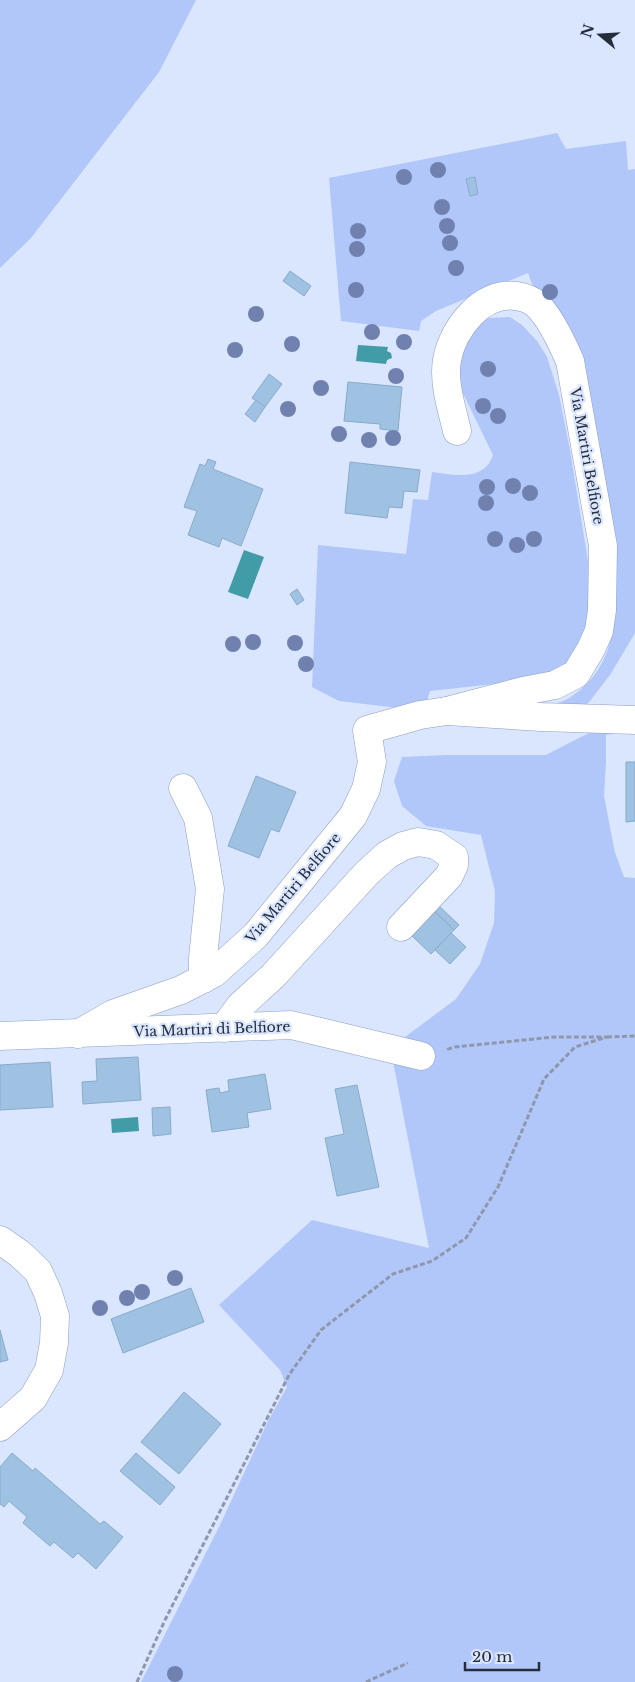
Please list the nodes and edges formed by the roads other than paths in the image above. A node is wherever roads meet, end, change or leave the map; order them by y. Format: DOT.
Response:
graph roads {
  1 [pos="457,432"];
  2 [pos="447,711"];
  3 [pos="635,720"];
  4 [pos="183,788"];
  5 [pos="401,927"];
  6 [pos="203,979"];
  7 [pos="224,1028"];
  8 [pos="78,1034"];
  9 [pos="0,1036"];
  10 [pos="421,1056"];
  11 [pos="0,1240"];
  12 [pos="0,1427"];
  1 -- 2 [label="street, Via Martiri Belfiore"];
  2 -- 3 [label="street, Via Martiri Belfiore"];
  2 -- 6 [label="street, Via Martiri Belfiore"];
  4 -- 6 [label="street"];
  5 -- 7 [label="street"];
  6 -- 8 [label="street, Via Martiri Belfiore"];
  7 -- 8 [label="street, Via Martiri di Belfiore"];
  7 -- 10 [label="street, Via Martiri di Belfiore"];
  8 -- 9 [label="street, Via Martiri di Belfiore"];
  11 -- 12 [label="street"];
}
